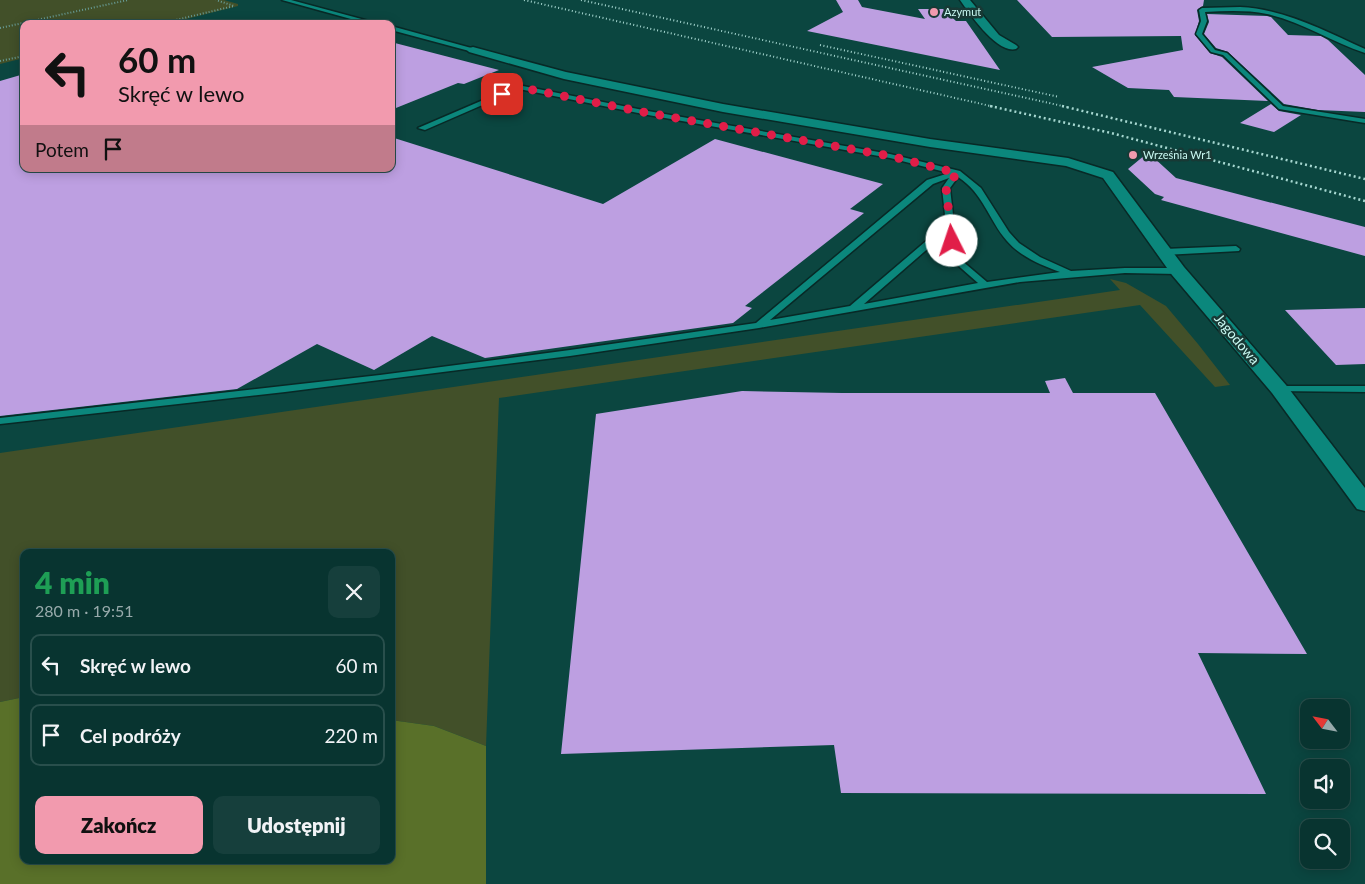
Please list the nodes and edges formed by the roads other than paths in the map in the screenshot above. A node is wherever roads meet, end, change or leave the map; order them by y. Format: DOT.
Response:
graph roads {
  1 [pos="285,0"];
  2 [pos="965,0"];
  3 [pos="362,20"];
  4 [pos="395,29"];
  5 [pos="1012,47"];
  6 [pos="473,50"];
  7 [pos="1365,52"];
  8 [pos="1365,121"];
  9 [pos="422,128"];
  10 [pos="957,173"];
  11 [pos="951,224"];
  12 [pos="1236,249"];
  13 [pos="1164,252"];
  14 [pos="1178,270"];
  15 [pos="1067,272"];
  16 [pos="985,285"];
  17 [pos="852,308"];
  18 [pos="759,325"];
  19 [pos="1279,389"];
  20 [pos="1365,389"];
  21 [pos="0,420"];
  22 [pos="1365,504"];
  1 -- 3 [label="lane"];
  2 -- 5 [label="street"];
  4 -- 6 [label="lane"];
  6 -- 13 [label="street, Jagodowa"];
  7 -- 8 [label="lane"];
  9 -- 10 [label="lane"];
  10 -- 11 [label="lane"];
  10 -- 15 [label="lane"];
  10 -- 18 [label="lane"];
  11 -- 16 [label="lane"];
  11 -- 17 [label="lane"];
  12 -- 13 [label="lane"];
  13 -- 14 [label="street, Jagodowa"];
  14 -- 15 [label="lane"];
  14 -- 19 [label="street, Jagodowa"];
  15 -- 16 [label="lane"];
  16 -- 17 [label="lane"];
  17 -- 18 [label="lane"];
  18 -- 21 [label="lane"];
  19 -- 20 [label="lane"];
  19 -- 22 [label="street, Jagodowa"];
}
